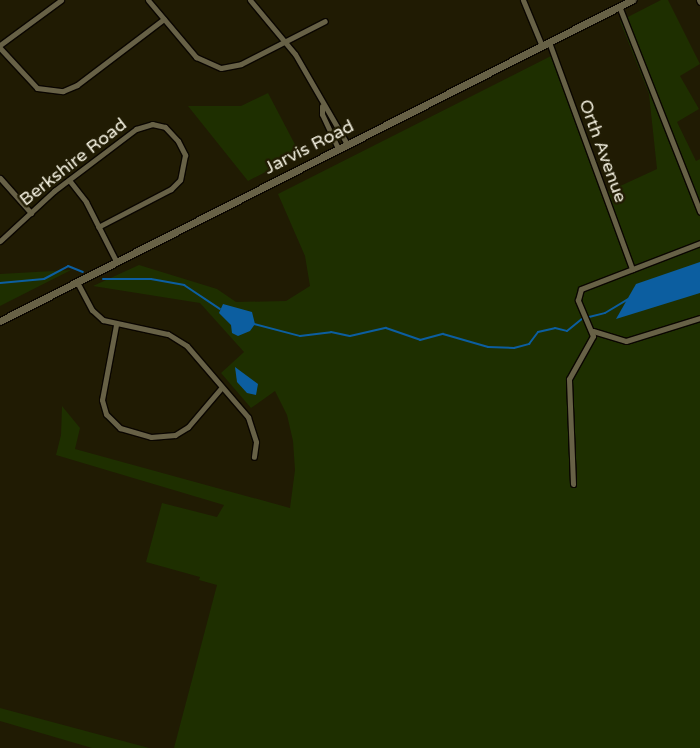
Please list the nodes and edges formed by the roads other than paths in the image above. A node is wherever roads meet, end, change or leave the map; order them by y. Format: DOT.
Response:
graph roads {
  1 [pos="61,0"];
  2 [pos="148,0"];
  3 [pos="250,0"];
  4 [pos="523,0"];
  5 [pos="632,0"];
  6 [pos="619,6"];
  7 [pos="164,19"];
  8 [pos="325,21"];
  9 [pos="286,43"];
  10 [pos="545,44"];
  11 [pos="0,47"];
  12 [pos="322,106"];
  13 [pos="347,144"];
  14 [pos="338,148"];
  15 [pos="0,178"];
  16 [pos="69,180"];
  17 [pos="700,212"];
  18 [pos="31,213"];
  19 [pos="98,226"];
  20 [pos="0,241"];
  21 [pos="700,243"];
  22 [pos="116,261"];
  23 [pos="632,269"];
  24 [pos="77,282"];
  25 [pos="700,318"];
  26 [pos="0,321"];
  27 [pos="116,325"];
  28 [pos="593,331"];
  29 [pos="222,388"];
  30 [pos="254,457"];
  31 [pos="573,484"];
  1 -- 11 [label="street"];
  2 -- 7 [label="street"];
  3 -- 9 [label="street"];
  4 -- 10 [label="street, Orth Avenue"];
  5 -- 6 [label="street, Jarvis Road"];
  6 -- 10 [label="street, Jarvis Road"];
  6 -- 17 [label="street"];
  7 -- 9 [label="street"];
  7 -- 11 [label="street"];
  8 -- 9 [label="street"];
  9 -- 12 [label="street"];
  10 -- 13 [label="street, Jarvis Road"];
  10 -- 23 [label="street, Orth Avenue"];
  12 -- 13 [label="street"];
  12 -- 14 [label="street"];
  13 -- 14 [label="street, Jarvis Road"];
  14 -- 22 [label="street, Jarvis Road"];
  15 -- 18 [label="street"];
  16 -- 18 [label="street, Berkshire Road"];
  16 -- 19 [label="street"];
  16 -- 19 [label="street, Berkshire Road"];
  18 -- 20 [label="street, Berkshire Road"];
  19 -- 22 [label="street"];
  21 -- 23 [label="street"];
  22 -- 24 [label="street, Jarvis Road"];
  23 -- 28 [label="street"];
  24 -- 26 [label="street, Jarvis Road"];
  24 -- 27 [label="street"];
  25 -- 28 [label="street"];
  27 -- 29 [label="street"];
  27 -- 29 [label="street"];
  28 -- 31 [label="street"];
  29 -- 30 [label="street"];
}
